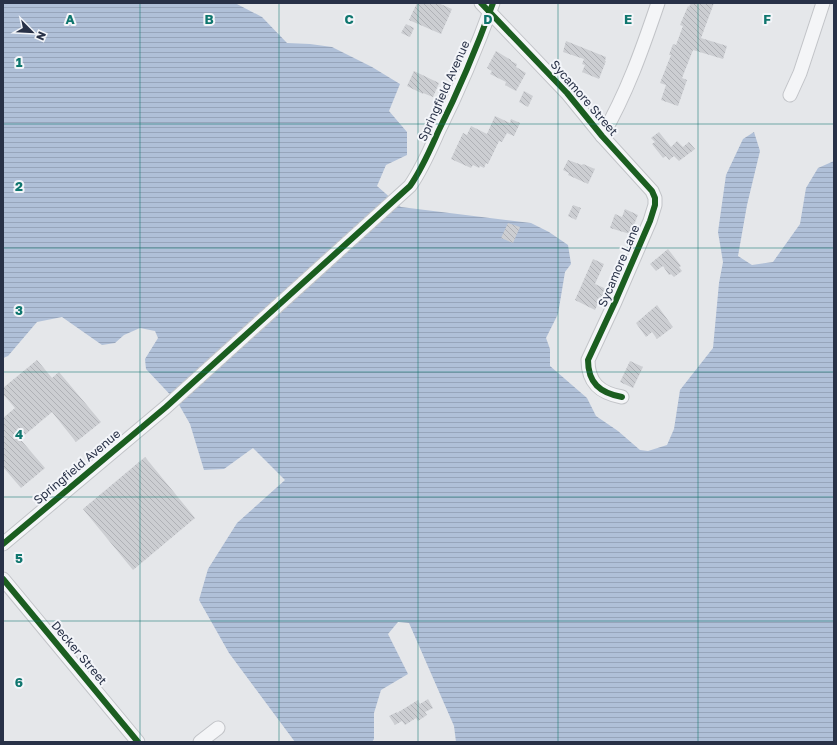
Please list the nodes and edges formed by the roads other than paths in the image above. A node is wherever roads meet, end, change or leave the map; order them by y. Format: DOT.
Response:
graph roads {
  1 [pos="658,3"];
  2 [pos="823,3"];
  3 [pos="488,6"];
  4 [pos="790,95"];
  5 [pos="602,136"];
  6 [pos="652,215"];
  7 [pos="622,396"];
  8 [pos="3,544"];
  9 [pos="3,579"];
  10 [pos="218,728"];
  11 [pos="138,742"];
  12 [pos="200,742"];
  1 -- 5 [label="street"];
  2 -- 4 [label="street"];
  3 -- 5 [label="street, Sycamore Street"];
  3 -- 8 [label="street, Springfield Avenue"];
  5 -- 6 [label="street, Sycamore Street"];
  6 -- 7 [label="street, Sycamore Lane"];
  9 -- 11 [label="street, Decker Street"];
  10 -- 12 [label="street"];
}
